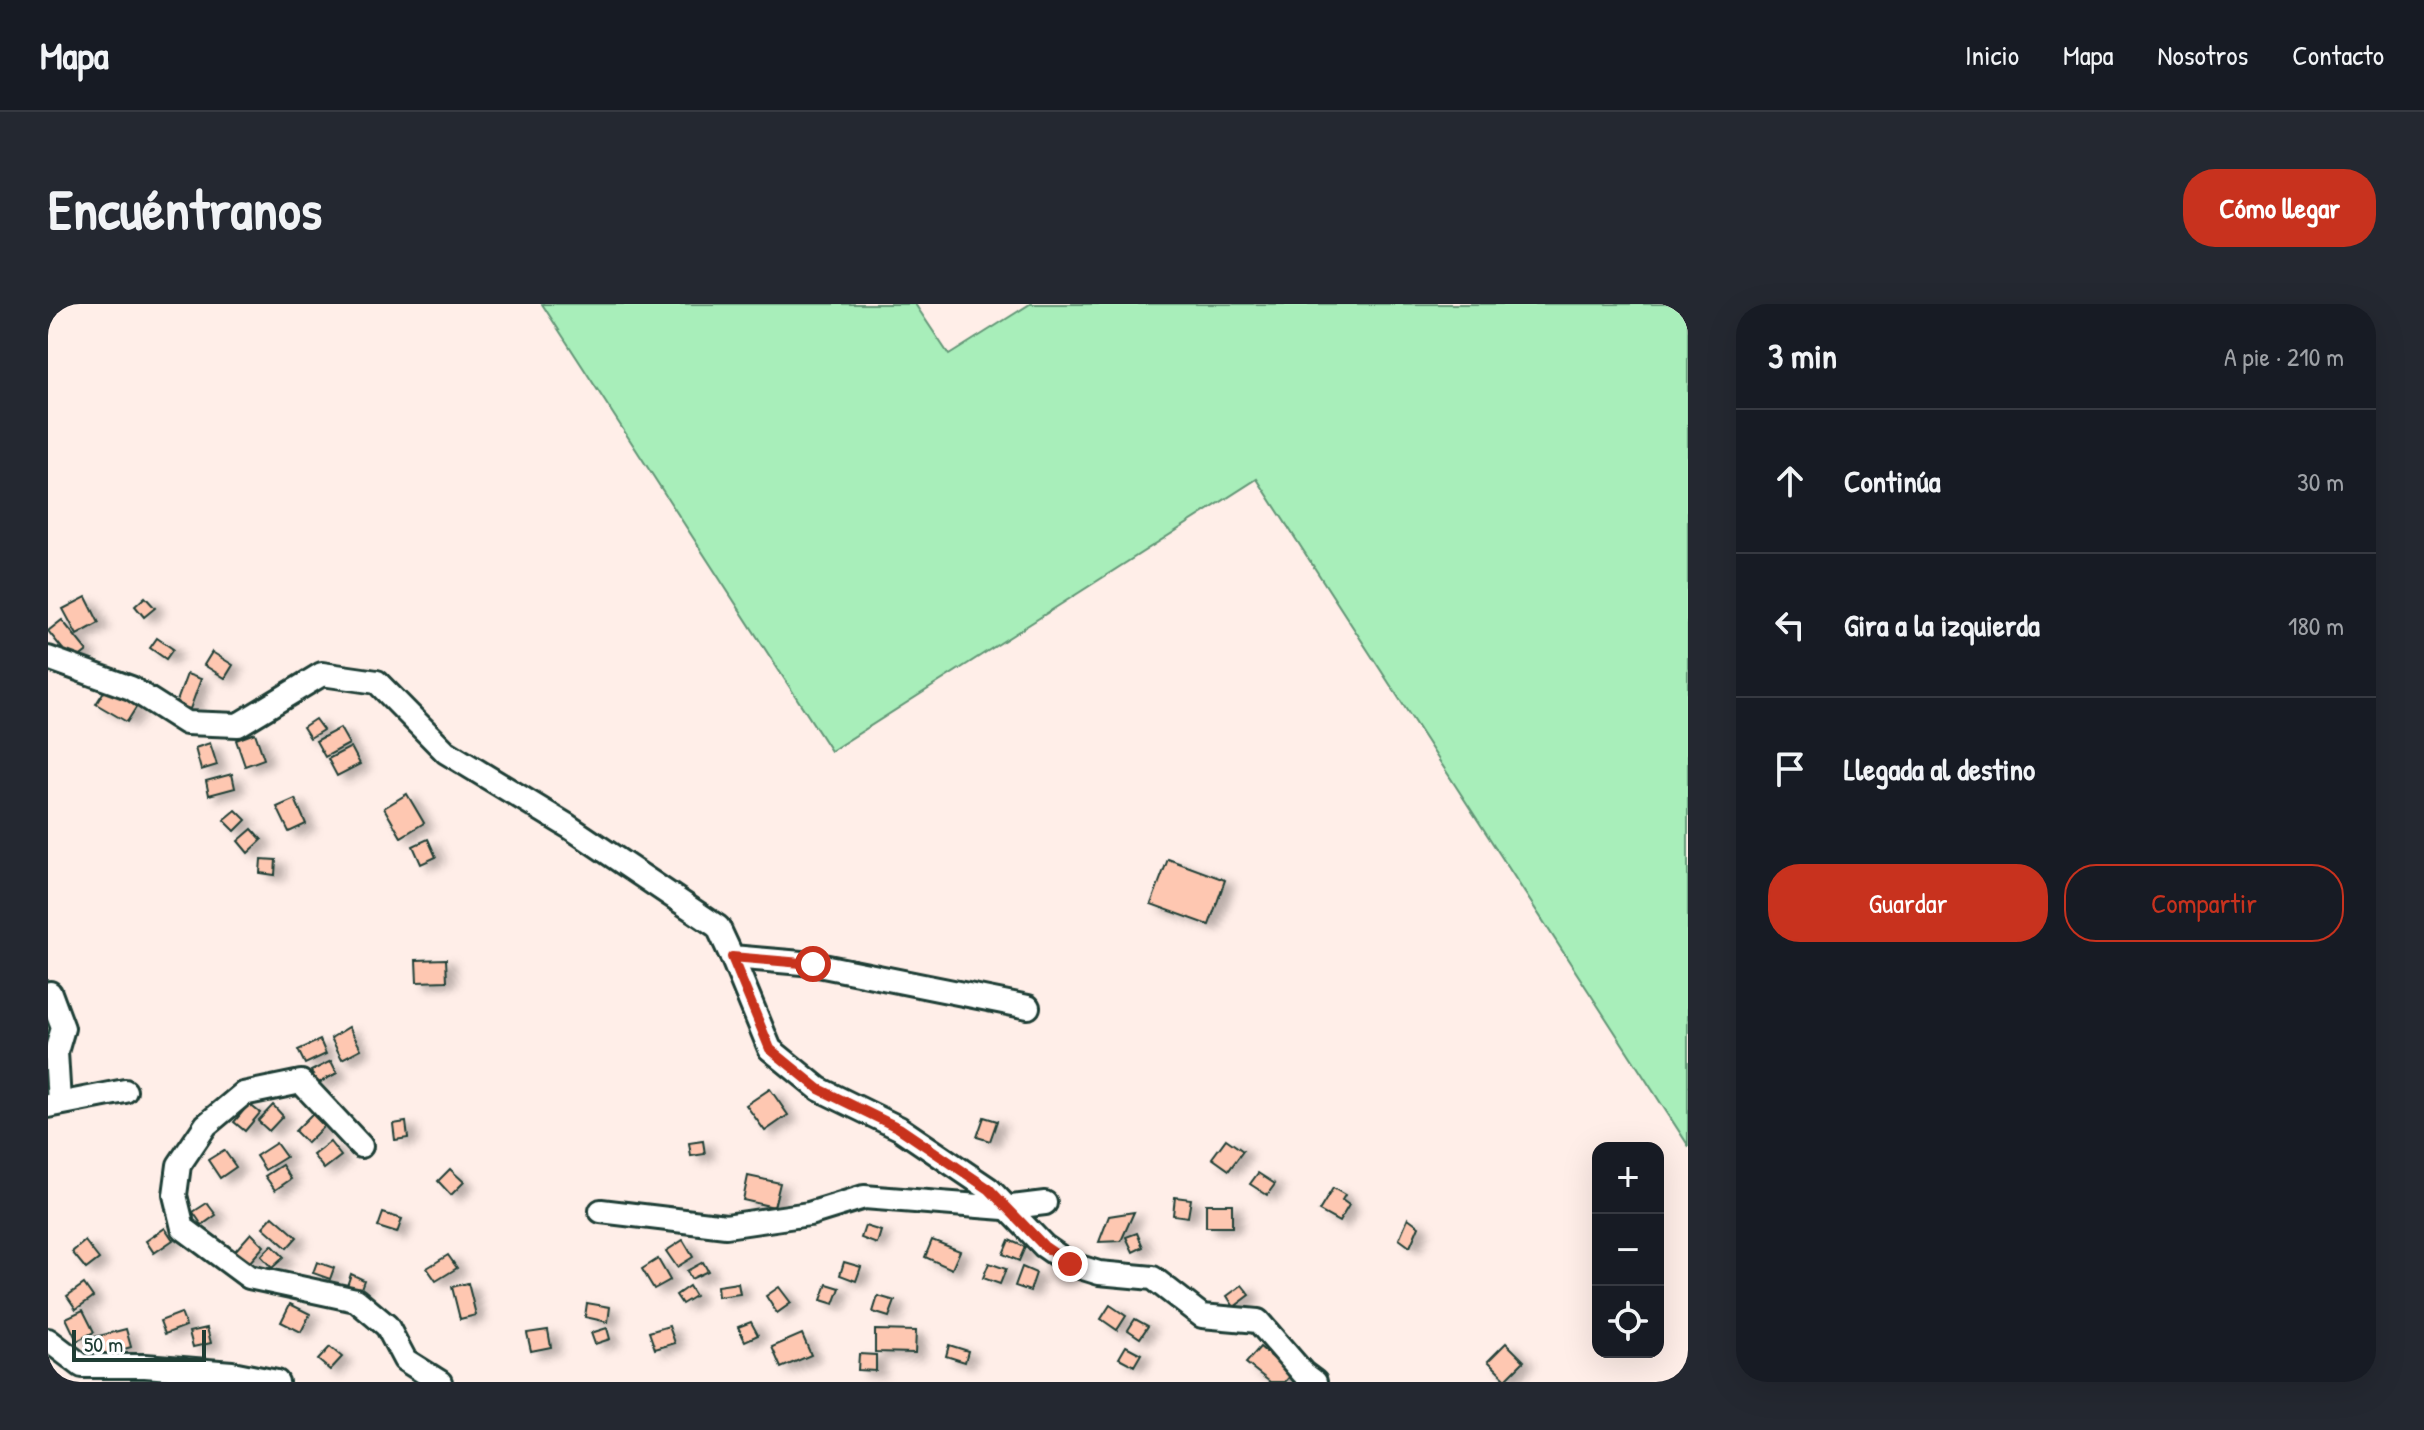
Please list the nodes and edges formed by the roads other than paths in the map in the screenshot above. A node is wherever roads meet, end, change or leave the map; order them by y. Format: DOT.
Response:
graph roads {
  1 [pos="48,658"];
  2 [pos="732,957"];
  3 [pos="50,993"];
  4 [pos="1028,1007"];
  5 [pos="125,1091"];
  6 [pos="54,1104"];
  7 [pos="361,1146"];
  8 [pos="1045,1203"];
  9 [pos="1004,1208"];
  10 [pos="601,1211"];
  11 [pos="48,1340"];
  12 [pos="277,1382"];
  13 [pos="440,1382"];
  14 [pos="1315,1382"];
  1 -- 2 [label="street"];
  2 -- 4 [label="street"];
  2 -- 9 [label="street"];
  3 -- 6 [label="street"];
  5 -- 6 [label="street"];
  7 -- 13 [label="street"];
  8 -- 9 [label="street"];
  9 -- 10 [label="street"];
  9 -- 14 [label="street"];
  11 -- 12 [label="street"];
}
